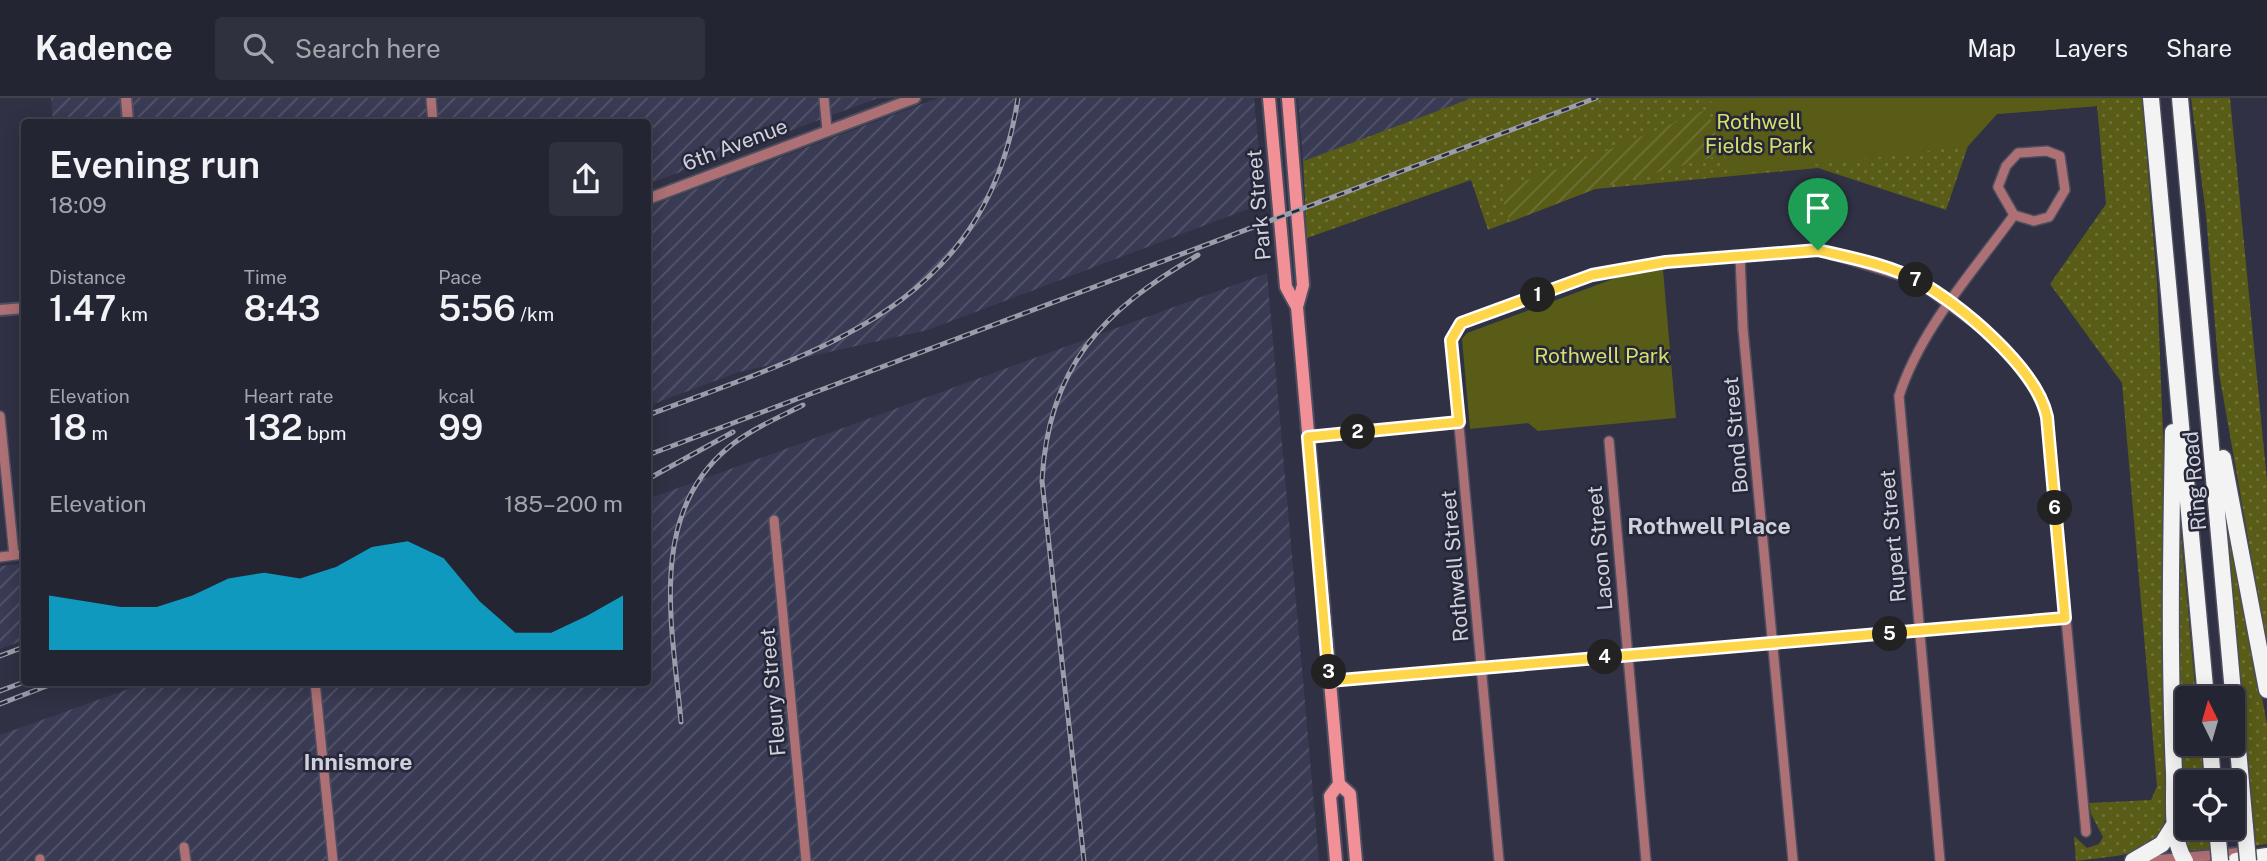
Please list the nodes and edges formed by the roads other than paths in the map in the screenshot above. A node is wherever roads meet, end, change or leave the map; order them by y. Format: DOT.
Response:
graph roads {
  1 [pos="125,98"];
  2 [pos="431,98"];
  3 [pos="824,98"];
  4 [pos="915,98"];
  5 [pos="1269,98"];
  6 [pos="1288,98"];
  7 [pos="2151,98"];
  8 [pos="2180,98"];
  9 [pos="128,119"];
  10 [pos="433,119"];
  11 [pos="827,130"];
  12 [pos="651,198"];
  13 [pos="2014,215"];
  14 [pos="1740,256"];
  15 [pos="1949,303"];
  16 [pos="1297,307"];
  17 [pos="21,308"];
  18 [pos="0,310"];
  19 [pos="2174,342"];
  20 [pos="2208,389"];
  21 [pos="0,416"];
  22 [pos="1459,422"];
  23 [pos="1308,437"];
  24 [pos="1609,441"];
  25 [pos="774,520"];
  26 [pos="21,554"];
  27 [pos="14,555"];
  28 [pos="0,557"];
  29 [pos="2065,618"];
  30 [pos="1919,631"];
  31 [pos="1773,644"];
  32 [pos="1628,655"];
  33 [pos="1482,668"];
  34 [pos="1329,681"];
  35 [pos="315,686"];
  36 [pos="2205,686"];
  37 [pos="2267,690"];
  38 [pos="1339,784"];
  39 [pos="2175,787"];
  40 [pos="2175,824"];
  41 [pos="2086,832"];
  42 [pos="2180,840"];
  43 [pos="2218,840"];
  44 [pos="184,847"];
  45 [pos="2267,850"];
  46 [pos="2267,856"];
  47 [pos="2184,859"];
  48 [pos="186,861"];
  49 [pos="333,861"];
  50 [pos="806,861"];
  51 [pos="1336,861"];
  52 [pos="1356,861"];
  53 [pos="1499,861"];
  54 [pos="1646,861"];
  55 [pos="1793,861"];
  56 [pos="1940,861"];
  57 [pos="2133,861"];
  58 [pos="2148,861"];
  59 [pos="2220,861"];
  60 [pos="2236,861"];
  61 [pos="2248,861"];
  1 -- 9 [label="street"];
  2 -- 10 [label="street"];
  3 -- 11 [label="street"];
  4 -- 11 [label="street, 6th Avenue"];
  5 -- 16 [label="main road, Park Street"];
  6 -- 16 [label="main road, Park Street"];
  7 -- 19 [label="highway, Ring Road"];
  8 -- 20 [label="highway, Ring Road"];
  11 -- 12 [label="street, 6th Avenue"];
  13 -- 13 [label="street"];
  13 -- 15 [label="street, Rupert Street"];
  14 -- 15 [label="street, Rothwell Street"];
  14 -- 22 [label="street, Rothwell Street"];
  14 -- 31 [label="street, Bond Street"];
  15 -- 29 [label="street, Rothwell Street"];
  15 -- 30 [label="street, Rupert Street"];
  16 -- 23 [label="main road, Park Street"];
  17 -- 18 [label="street"];
  19 -- 36 [label="highway, Ring Road"];
  19 -- 39 [label="highway"];
  20 -- 37 [label="highway"];
  20 -- 61 [label="highway, Ring Road, bridge"];
  21 -- 27 [label="street"];
  22 -- 23 [label="street"];
  22 -- 33 [label="street, Rothwell Street"];
  23 -- 34 [label="main road, Park Street"];
  24 -- 32 [label="street, Lacon Street"];
  25 -- 50 [label="street, Fleury Street"];
  26 -- 27 [label="street"];
  27 -- 28 [label="street"];
  29 -- 30 [label="street"];
  29 -- 41 [label="street, Rothwell Street"];
  30 -- 31 [label="street"];
  30 -- 56 [label="street, Rupert Street"];
  31 -- 32 [label="street"];
  31 -- 55 [label="street, Bond Street"];
  32 -- 33 [label="street"];
  32 -- 54 [label="street, Lacon Street"];
  33 -- 34 [label="street"];
  33 -- 53 [label="street, Rothwell Street"];
  34 -- 38 [label="main road, Park Street"];
  35 -- 49 [label="street"];
  38 -- 51 [label="main road, Park Street"];
  38 -- 52 [label="main road, Park Street"];
  40 -- 57 [label="highway"];
  42 -- 47 [label="highway"];
  43 -- 59 [label="highway, bridge"];
  44 -- 48 [label="street"];
  45 -- 47 [label="street"];
  46 -- 60 [label="highway"];
  47 -- 58 [label="street"];
}
